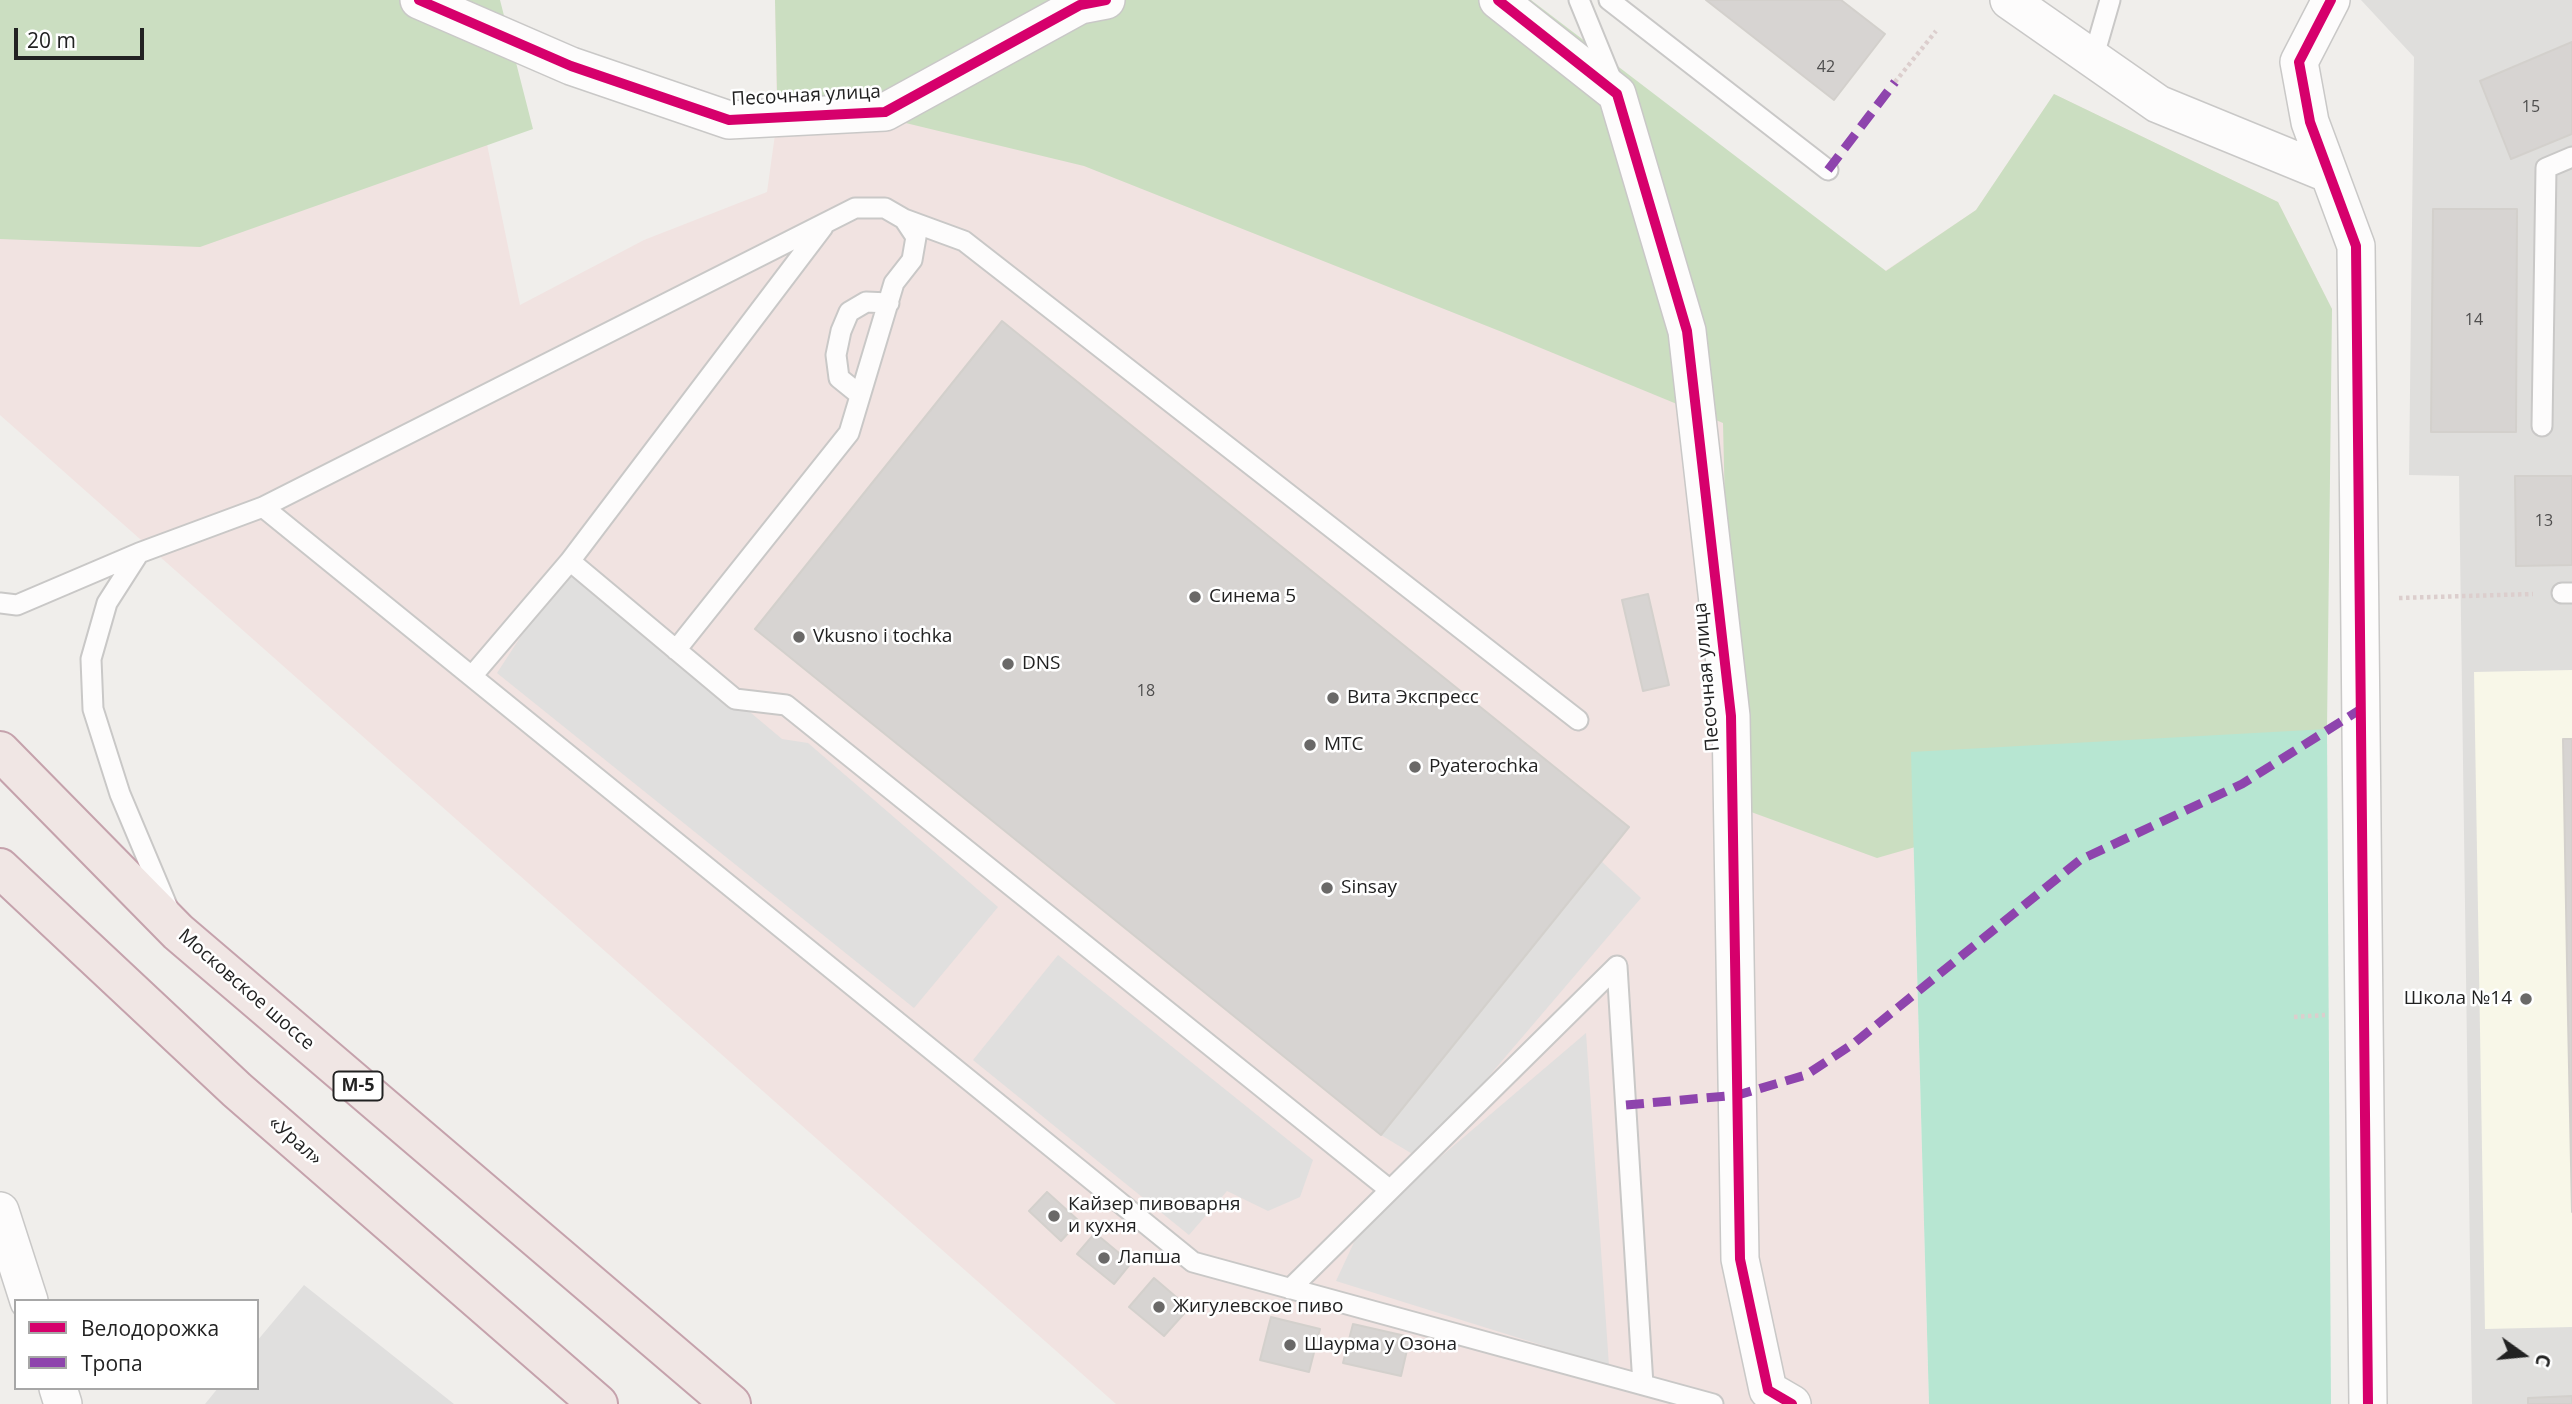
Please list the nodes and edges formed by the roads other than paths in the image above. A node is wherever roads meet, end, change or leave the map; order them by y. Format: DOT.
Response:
graph roads {
  1 [pos="419,0"];
  2 [pos="1107,0"];
  3 [pos="1498,0"];
  4 [pos="1579,0"];
  5 [pos="1609,0"];
  6 [pos="2009,0"];
  7 [pos="2110,0"];
  8 [pos="2331,0"];
  9 [pos="2092,59"];
  10 [pos="1617,94"];
  11 [pos="2572,158"];
  12 [pos="1828,170"];
  13 [pos="2329,174"];
  14 [pos="904,219"];
  15 [pos="826,222"];
  16 [pos="889,303"];
  17 [pos="860,395"];
  18 [pos="2542,426"];
  19 [pos="263,507"];
  20 [pos="139,553"];
  21 [pos="570,561"];
  22 [pos="0,603"];
  23 [pos="676,650"];
  24 [pos="472,676"];
  25 [pos="1578,720"];
  26 [pos="0,751"];
  27 [pos="0,869"];
  28 [pos="178,932"];
  29 [pos="1390,1190"];
  30 [pos="0,1211"];
  31 [pos="1290,1289"];
  32 [pos="28,1299"];
  33 [pos="1643,1385"];
  34 [pos="598,1404"];
  35 [pos="732,1404"];
  36 [pos="1713,1404"];
  37 [pos="1792,1404"];
  38 [pos="2368,1404"];
  1 -- 2 [label="street, Песочная улица"];
  3 -- 10 [label="street"];
  4 -- 10 [label="lane"];
  5 -- 12 [label="lane"];
  6 -- 9 [label="street"];
  7 -- 9 [label="lane"];
  8 -- 13 [label="street"];
  9 -- 13 [label="street"];
  10 -- 37 [label="street, Песочная улица"];
  11 -- 18 [label="lane"];
  13 -- 38 [label="street"];
  14 -- 15 [label="lane"];
  14 -- 16 [label="lane"];
  14 -- 25 [label="lane"];
  15 -- 19 [label="lane"];
  15 -- 21 [label="lane"];
  16 -- 17 [label="lane"];
  16 -- 17 [label="lane"];
  17 -- 23 [label="lane"];
  19 -- 20 [label="lane"];
  19 -- 24 [label="lane"];
  20 -- 22 [label="lane"];
  20 -- 28 [label="lane"];
  21 -- 23 [label="lane"];
  21 -- 24 [label="lane"];
  23 -- 29 [label="lane"];
  24 -- 31 [label="lane"];
  26 -- 28 [label="highway, Московское шоссе / М-5"];
  27 -- 34 [label="highway, «Урал»"];
  28 -- 35 [label="highway, Московское шоссе / М-5"];
  29 -- 31 [label="lane"];
  29 -- 33 [label="lane"];
  30 -- 32 [label="street"];
  31 -- 33 [label="lane"];
  33 -- 36 [label="lane"];
}
